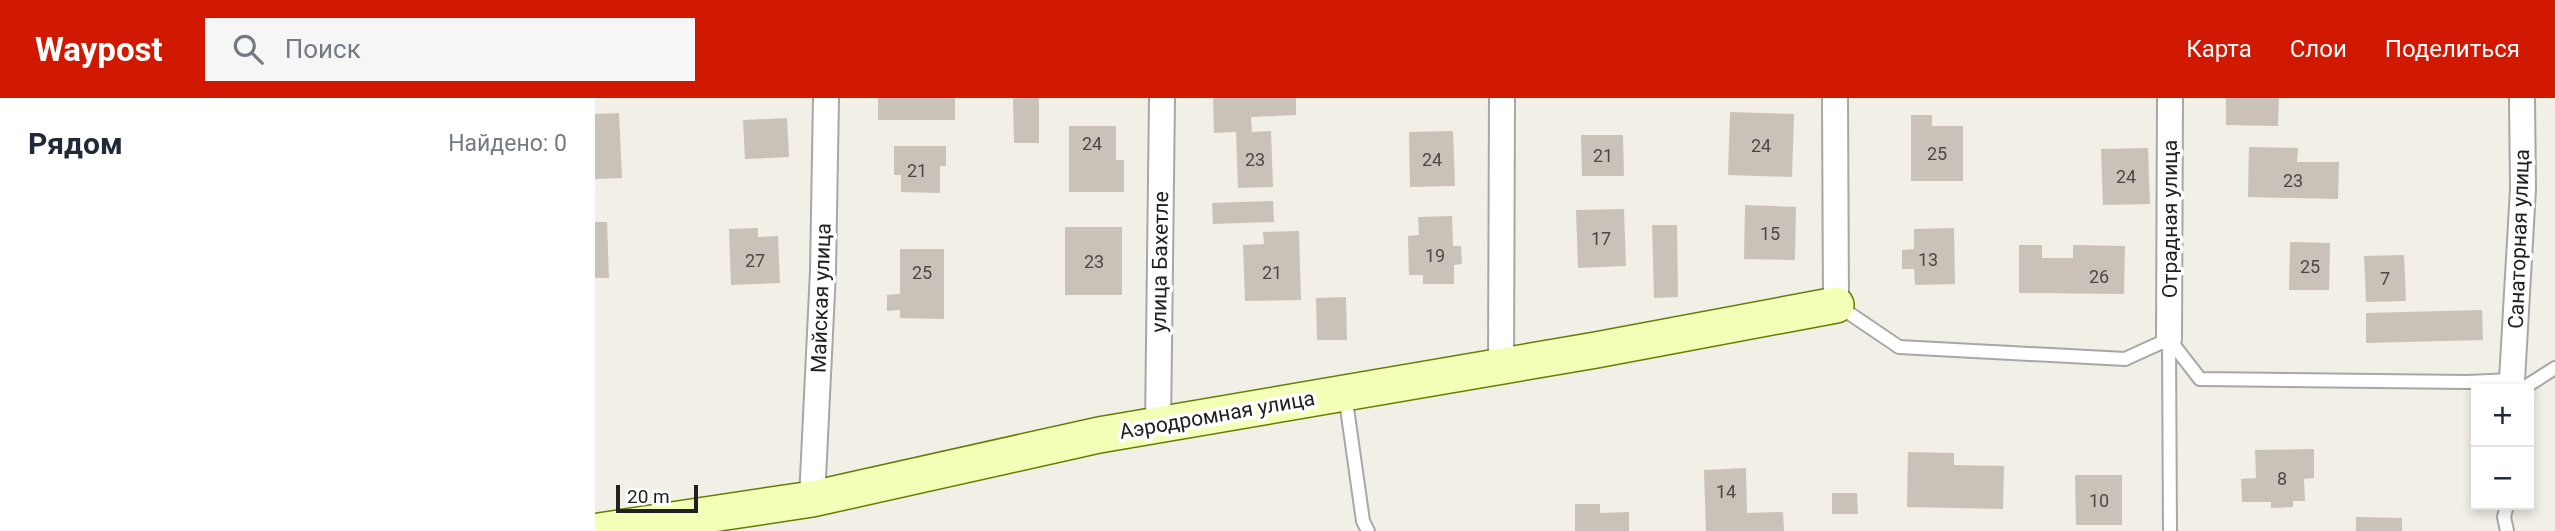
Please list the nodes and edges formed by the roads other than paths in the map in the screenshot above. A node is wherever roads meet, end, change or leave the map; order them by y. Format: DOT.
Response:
graph roads {
  1 [pos="826,98"];
  2 [pos="1162,98"];
  3 [pos="1503,98"];
  4 [pos="1835,98"];
  5 [pos="2170,98"];
  6 [pos="2522,98"];
  7 [pos="1836,304"];
  8 [pos="2169,339"];
  9 [pos="1501,367"];
  10 [pos="2555,368"];
  11 [pos="2492,384"];
  12 [pos="2517,384"];
  13 [pos="2521,384"];
  14 [pos="1345,394"];
  15 [pos="1158,425"];
  16 [pos="812,499"];
  17 [pos="2506,510"];
  18 [pos="599,531"];
  19 [pos="1368,531"];
  20 [pos="2170,531"];
  21 [pos="2507,531"];
  1 -- 16 [label="street, Майская улица"];
  2 -- 15 [label="street, улица Бахетле"];
  3 -- 9 [label="street"];
  4 -- 7 [label="street"];
  5 -- 8 [label="street, Отрадная улица"];
  6 -- 12 [label="street, Санаторная улица"];
  7 -- 8 [label="lane"];
  7 -- 9 [label="street, Аэродромная улица"];
  8 -- 11 [label="lane"];
  8 -- 20 [label="lane"];
  9 -- 14 [label="street, Аэродромная улица"];
  10 -- 13 [label="lane"];
  14 -- 15 [label="street, Аэродромная улица"];
  14 -- 19 [label="lane"];
  15 -- 16 [label="street, Аэродромная улица"];
  16 -- 18 [label="street, Аэродромная улица"];
  17 -- 21 [label="lane"];
}
